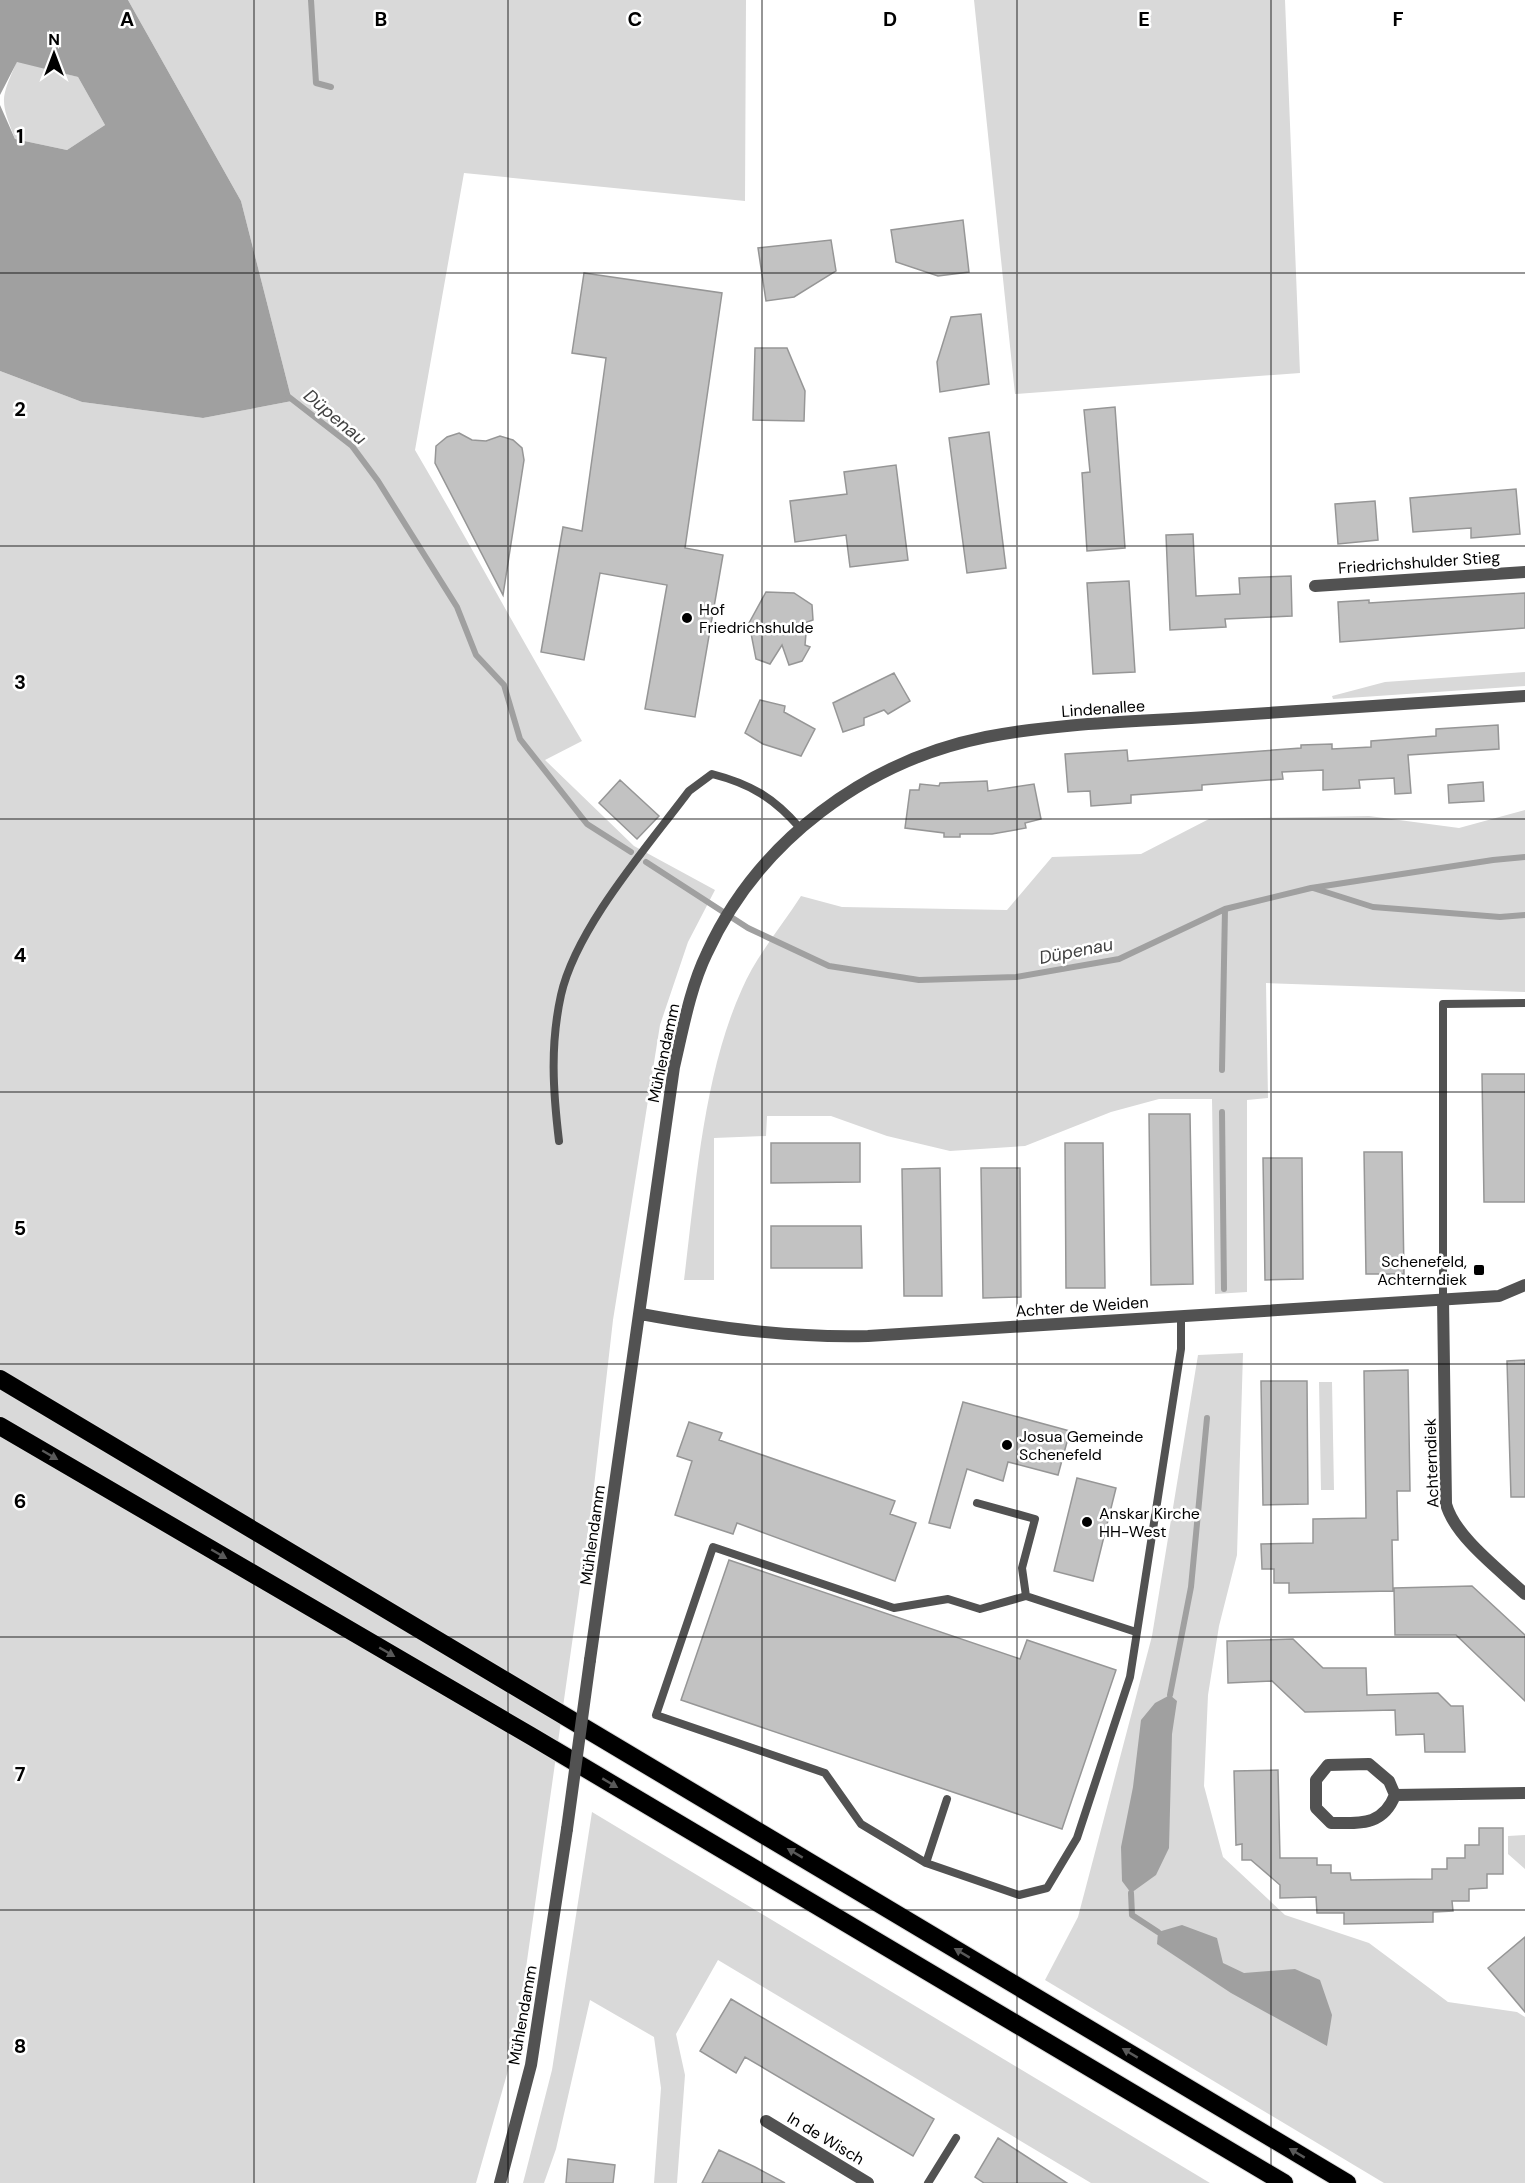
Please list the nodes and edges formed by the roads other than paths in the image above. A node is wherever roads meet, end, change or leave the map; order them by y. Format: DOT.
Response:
graph roads {
  1 [pos="1525,572"];
  2 [pos="1315,586"];
  3 [pos="1525,696"];
  4 [pos="800,828"];
  5 [pos="738,899"];
  6 [pos="1525,1004"];
  7 [pos="559,1141"];
  8 [pos="1525,1285"];
  9 [pos="1443,1299"];
  10 [pos="641,1314"];
  11 [pos="1181,1315"];
  12 [pos="0,1379"];
  13 [pos="0,1426"];
  14 [pos="977,1503"];
  15 [pos="1525,1594"];
  16 [pos="1026,1596"];
  17 [pos="1136,1632"];
  18 [pos="1525,1793"];
  19 [pos="1395,1795"];
  20 [pos="947,1799"];
  21 [pos="926,1863"];
  22 [pos="766,2121"];
  23 [pos="956,2138"];
  24 [pos="500,2183"];
  25 [pos="868,2183"];
  26 [pos="928,2183"];
  27 [pos="1284,2183"];
  28 [pos="1347,2183"];
  1 -- 2 [label="street, Friedrichshulder Stieg"];
  3 -- 4 [label="street, Lindenallee"];
  4 -- 5 [label="street, Lindenallee"];
  4 -- 7 [label="lane"];
  5 -- 10 [label="street, Mühlendamm"];
  6 -- 9 [label="lane"];
  8 -- 9 [label="street, Achter de Weiden"];
  9 -- 11 [label="street, Achter de Weiden"];
  9 -- 15 [label="street, Achterndiek"];
  10 -- 11 [label="street, Achter de Weiden"];
  10 -- 24 [label="street, Mühlendamm, bridge"];
  11 -- 17 [label="lane"];
  28 -- 12 [label="highway, one-way"];
  13 -- 27 [label="highway, one-way"];
  14 -- 16 [label="lane"];
  16 -- 17 [label="lane"];
  16 -- 21 [label="lane"];
  17 -- 21 [label="lane"];
  18 -- 19 [label="street"];
  19 -- 19 [label="street"];
  20 -- 21 [label="lane"];
  22 -- 25 [label="street, In de Wisch"];
  23 -- 26 [label="lane"];
}
